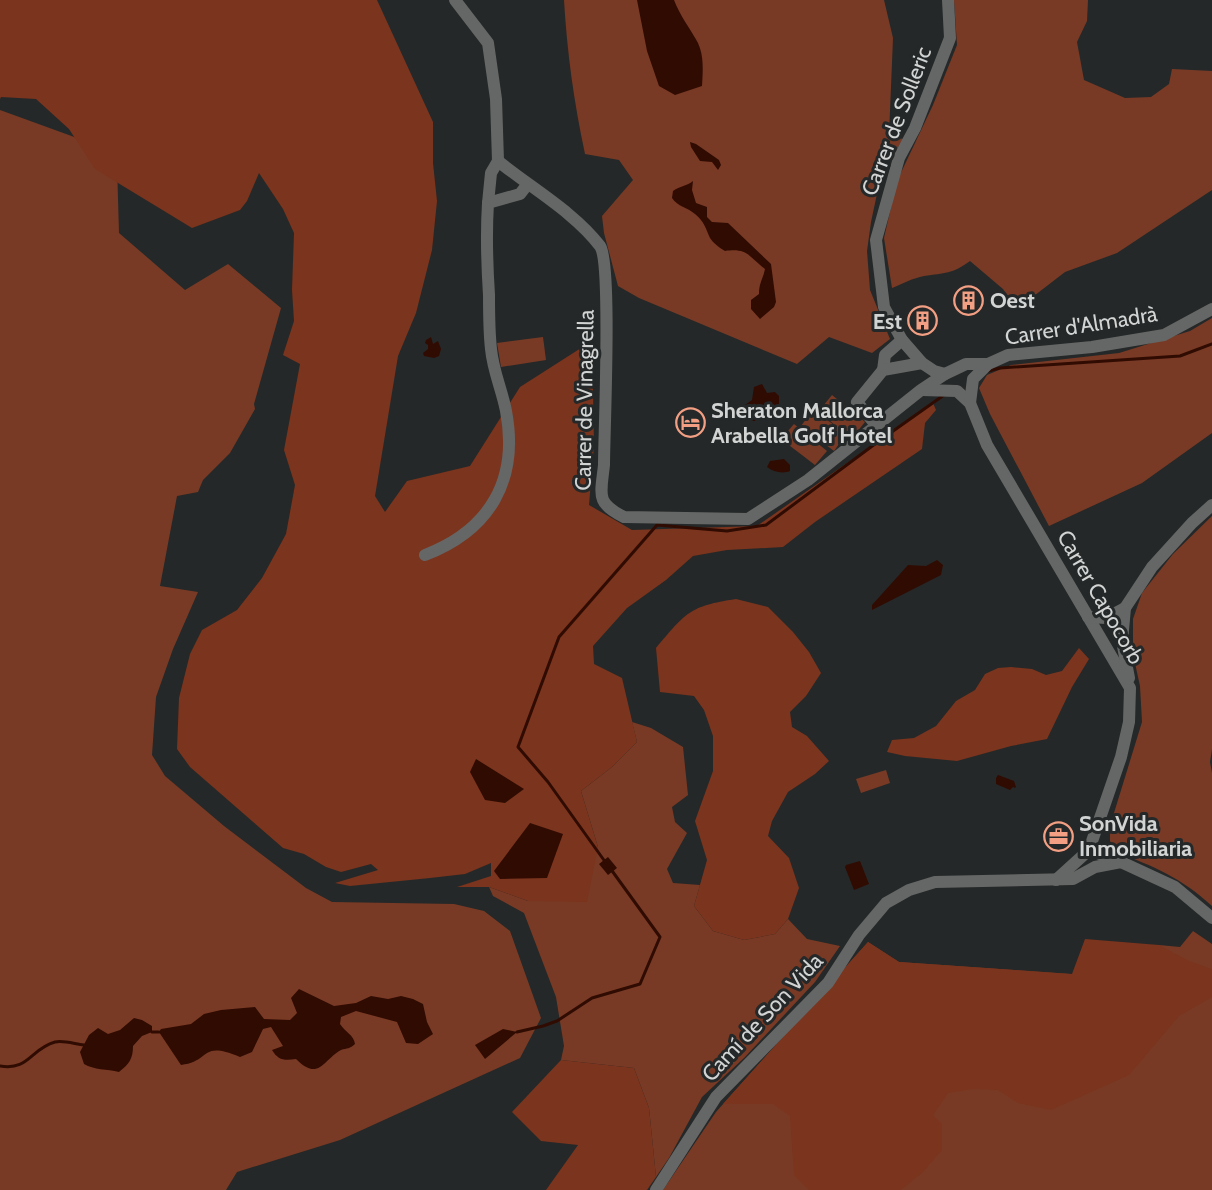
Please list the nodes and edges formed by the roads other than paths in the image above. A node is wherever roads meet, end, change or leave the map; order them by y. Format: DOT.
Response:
graph roads {
  1 [pos="455,0"];
  2 [pos="948,0"];
  3 [pos="498,161"];
  4 [pos="527,185"];
  5 [pos="488,203"];
  6 [pos="1212,309"];
  7 [pos="902,340"];
  8 [pos="922,363"];
  9 [pos="988,364"];
  10 [pos="883,370"];
  11 [pos="945,374"];
  12 [pos="921,390"];
  13 [pos="970,403"];
  14 [pos="876,425"];
  15 [pos="1212,505"];
  16 [pos="425,555"];
  17 [pos="1125,608"];
  18 [pos="1088,617"];
  19 [pos="1130,688"];
  20 [pos="1089,850"];
  21 [pos="1121,862"];
  22 [pos="1056,880"];
  23 [pos="1212,918"];
  24 [pos="656,1190"];
  1 -- 3 [label="street"];
  2 -- 7 [label="street, Carrer de Solleric"];
  3 -- 4 [label="street, Carrer de Vinagrella"];
  3 -- 5 [label="street"];
  4 -- 5 [label="street"];
  4 -- 14 [label="street, Carrer de Vinagrella"];
  5 -- 16 [label="street"];
  6 -- 9 [label="street, Carrer d'Almadrà"];
  7 -- 8 [label="street, Carrer de Solleric"];
  7 -- 10 [label="street"];
  8 -- 10 [label="street"];
  8 -- 11 [label="street, Carrer de Solleric"];
  9 -- 11 [label="street, Carrer d'Almadrà"];
  9 -- 13 [label="street"];
  10 -- 14 [label="street"];
  11 -- 12 [label="street, Carrer de Vinagrella"];
  12 -- 13 [label="street"];
  12 -- 14 [label="street, Carrer de Vinagrella"];
  13 -- 18 [label="street, Carrer Capocorb"];
  15 -- 17 [label="street"];
  17 -- 18 [label="street"];
  17 -- 19 [label="street"];
  18 -- 19 [label="street, Carrer Capocorb"];
  19 -- 20 [label="street, Carrer Capocorb"];
  20 -- 21 [label="street"];
  20 -- 22 [label="street, Carrer Capocorb"];
  21 -- 22 [label="street, Camí de Son Vida"];
  21 -- 23 [label="street"];
  22 -- 24 [label="street, Camí de Son Vida"];
}
